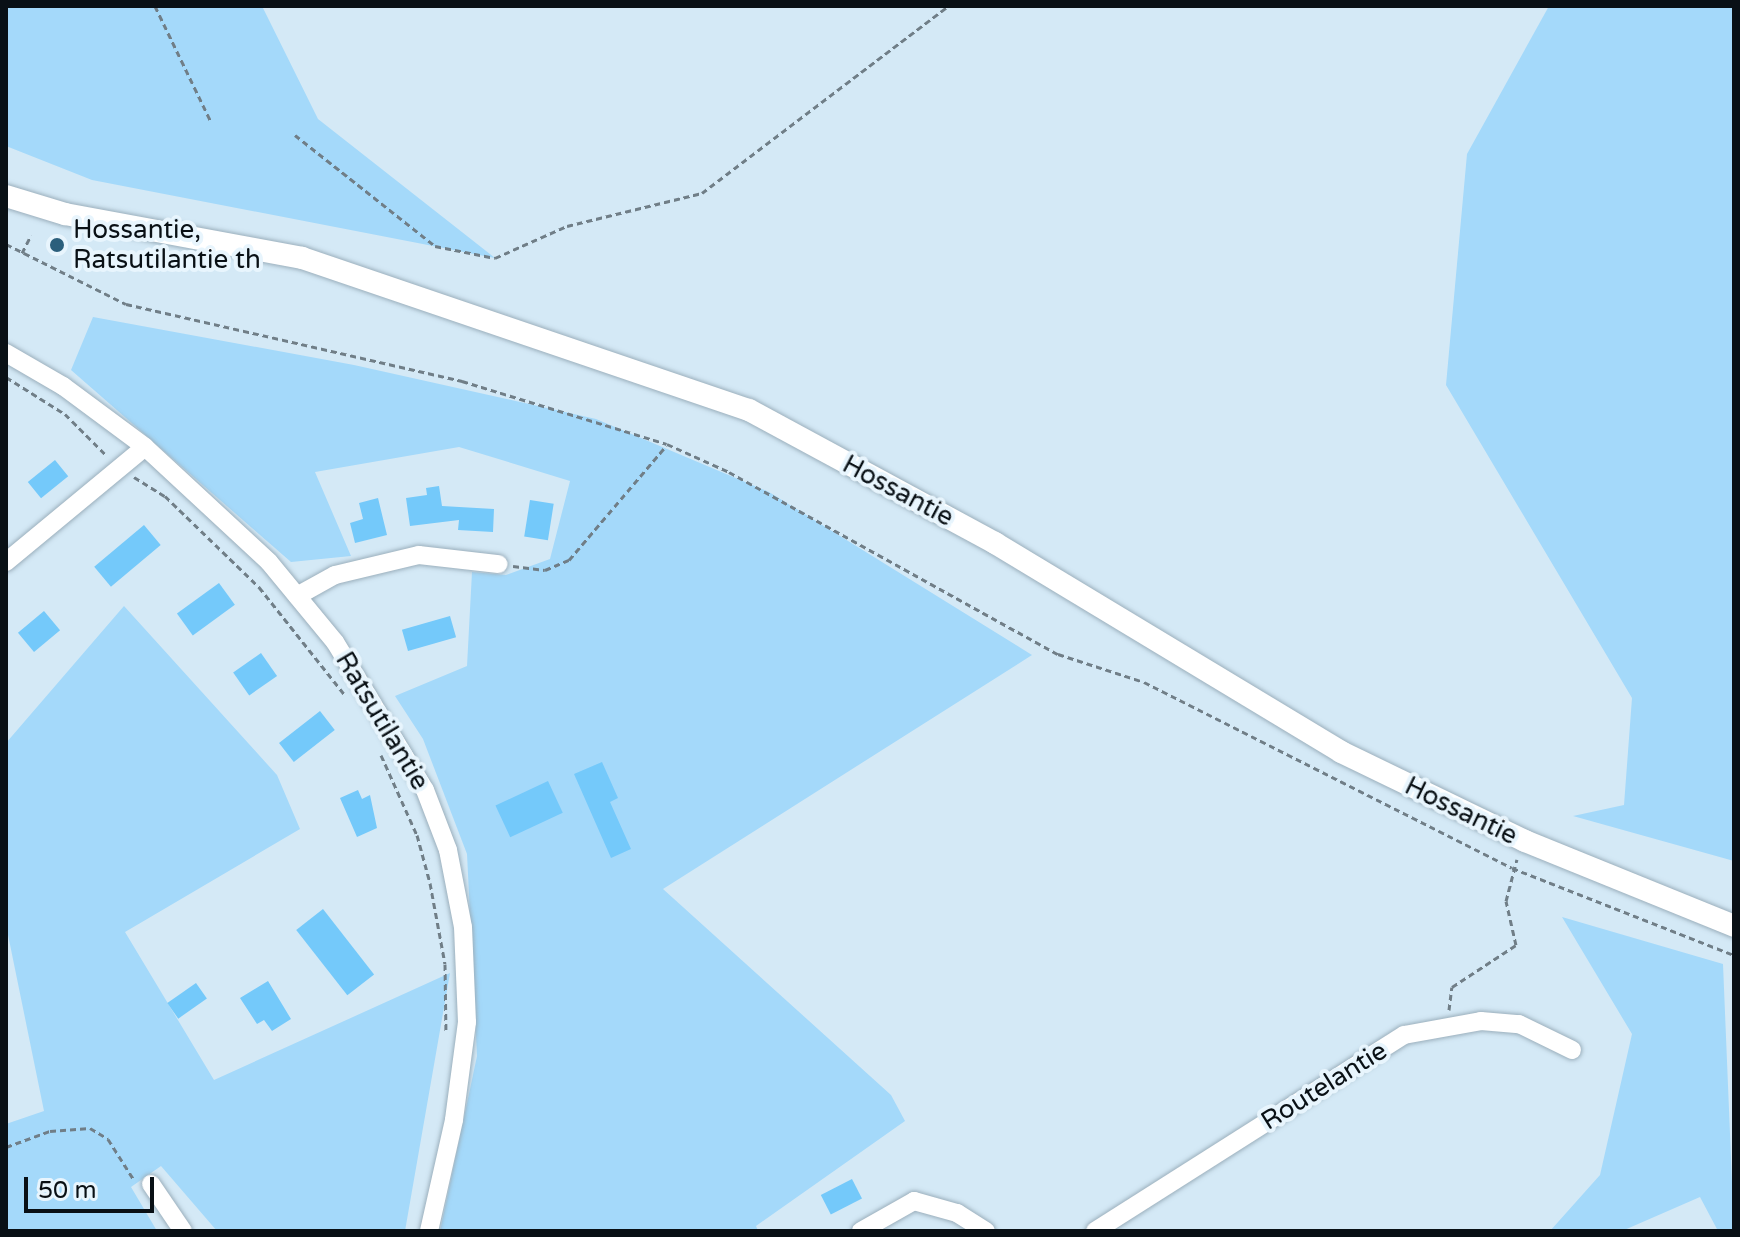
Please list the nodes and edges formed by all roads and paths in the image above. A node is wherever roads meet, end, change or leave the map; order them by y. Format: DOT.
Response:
graph roads {
  1 [pos="155,6"];
  2 [pos="948,6"];
  3 [pos="211,122"];
  4 [pos="295,135"];
  5 [pos="6,196"];
  6 [pos="31,235"];
  7 [pos="6,244"];
  8 [pos="22,253"];
  9 [pos="6,353"];
  10 [pos="6,377"];
  11 [pos="667,444"];
  12 [pos="145,447"];
  13 [pos="121,467"];
  14 [pos="6,562"];
  15 [pos="498,564"];
  16 [pos="297,596"];
  17 [pos="350,702"];
  18 [pos="374,743"];
  19 [pos="1525,841"];
  20 [pos="1512,868"];
  21 [pos="1734,926"];
  22 [pos="1734,955"];
  23 [pos="1448,1025"];
  24 [pos="445,1046"];
  25 [pos="1572,1050"];
  26 [pos="6,1147"];
  27 [pos="129,1173"];
  28 [pos="151,1184"];
  29 [pos="183,1231"];
  30 [pos="429,1231"];
  31 [pos="861,1231"];
  32 [pos="986,1231"];
  33 [pos="1095,1231"];
  1 -- 3 [label="path"];
  2 -- 4 [label="path"];
  5 -- 19 [label="main road, Hossantie"];
  6 -- 8 [label="path"];
  7 -- 8 [label="path"];
  8 -- 11 [label="path"];
  9 -- 12 [label="street, Ratsutilantie"];
  10 -- 13 [label="path"];
  11 -- 15 [label="path"];
  11 -- 20 [label="path"];
  12 -- 13 [label="street"];
  12 -- 16 [label="street, Ratsutilantie"];
  13 -- 14 [label="street"];
  13 -- 17 [label="path"];
  15 -- 16 [label="street"];
  16 -- 30 [label="street, Ratsutilantie"];
  18 -- 24 [label="path"];
  19 -- 20 [label="path"];
  19 -- 21 [label="main road, Hossantie"];
  20 -- 22 [label="path"];
  20 -- 23 [label="path"];
  23 -- 25 [label="street, Routelantie"];
  23 -- 33 [label="street, Routelantie"];
  26 -- 27 [label="path"];
  28 -- 29 [label="street"];
  31 -- 32 [label="street"];
}
